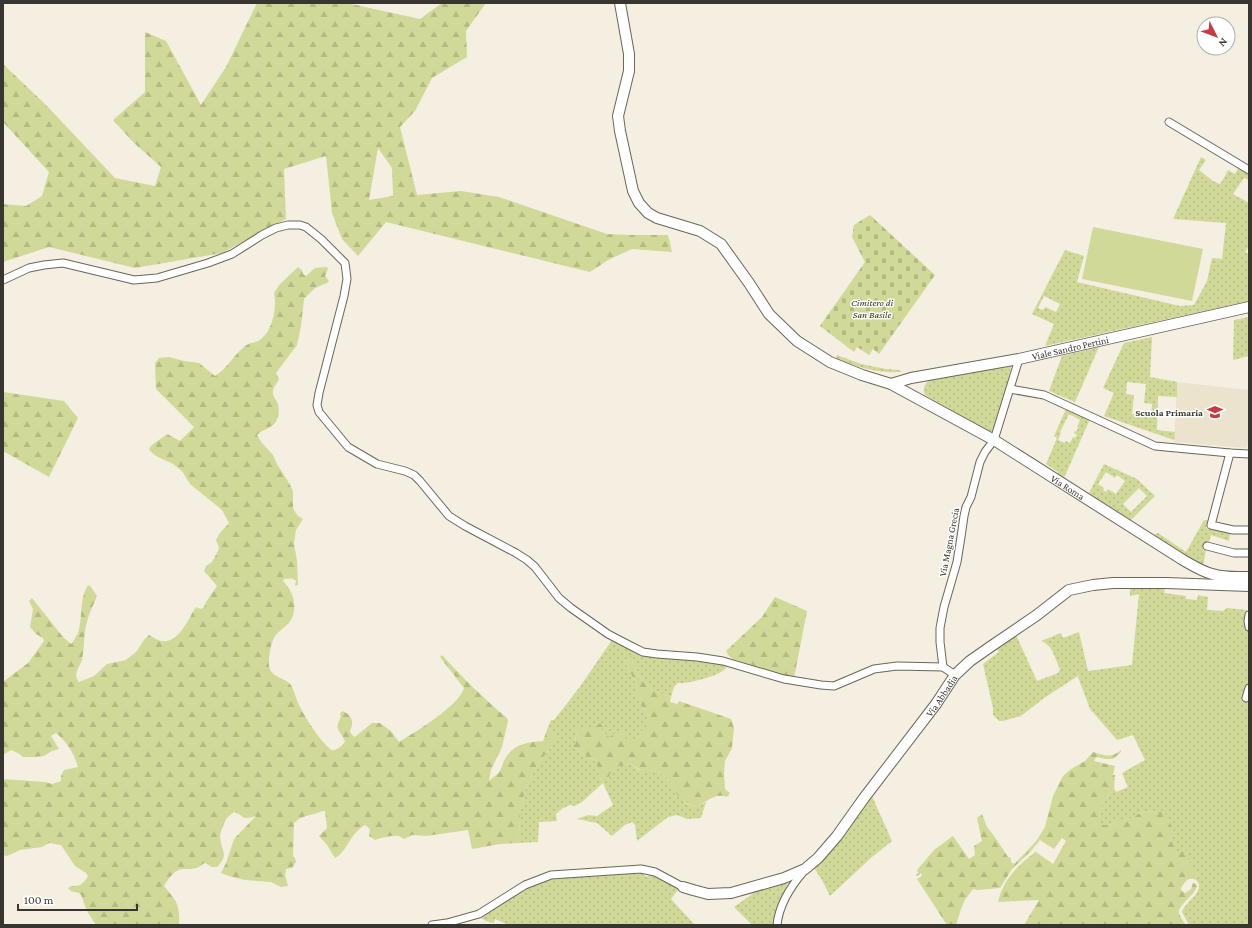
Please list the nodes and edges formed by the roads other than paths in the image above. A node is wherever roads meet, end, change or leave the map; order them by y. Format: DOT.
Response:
graph roads {
  1 [pos="620,3"];
  2 [pos="1169,122"];
  3 [pos="1249,170"];
  4 [pos="3,280"];
  5 [pos="1249,306"];
  6 [pos="1019,359"];
  7 [pos="891,384"];
  8 [pos="1010,389"];
  9 [pos="994,440"];
  10 [pos="1230,453"];
  11 [pos="1249,454"];
  12 [pos="1249,530"];
  13 [pos="1207,546"];
  14 [pos="1249,553"];
  15 [pos="1249,577"];
  16 [pos="1249,586"];
  17 [pos="1249,614"];
  18 [pos="1249,627"];
  19 [pos="943,667"];
  20 [pos="955,675"];
  21 [pos="1249,688"];
  22 [pos="1246,698"];
  23 [pos="805,869"];
  24 [pos="683,887"];
  25 [pos="432,925"];
  26 [pos="777,925"];
  1 -- 7 [label="street, Via Roma"];
  2 -- 3 [label="street"];
  4 -- 19 [label="street"];
  5 -- 6 [label="street, Viale Sandro Pertini"];
  6 -- 7 [label="street, Viale Sandro Pertini"];
  6 -- 8 [label="street, Via Magna Grecia"];
  7 -- 9 [label="street, Via Roma"];
  8 -- 9 [label="street, Via Magna Grecia"];
  8 -- 10 [label="street"];
  9 -- 15 [label="street, Via Roma"];
  9 -- 19 [label="street, Via Magna Grecia"];
  10 -- 11 [label="street"];
  10 -- 12 [label="street"];
  13 -- 14 [label="street"];
  16 -- 20 [label="street, Via Abbadia"];
  17 -- 18 [label="street"];
  19 -- 20 [label="street"];
  20 -- 23 [label="street, Via Abbadia"];
  21 -- 22 [label="street"];
  23 -- 24 [label="street, Via Abbadia"];
  23 -- 26 [label="street"];
  24 -- 25 [label="street"];
}
